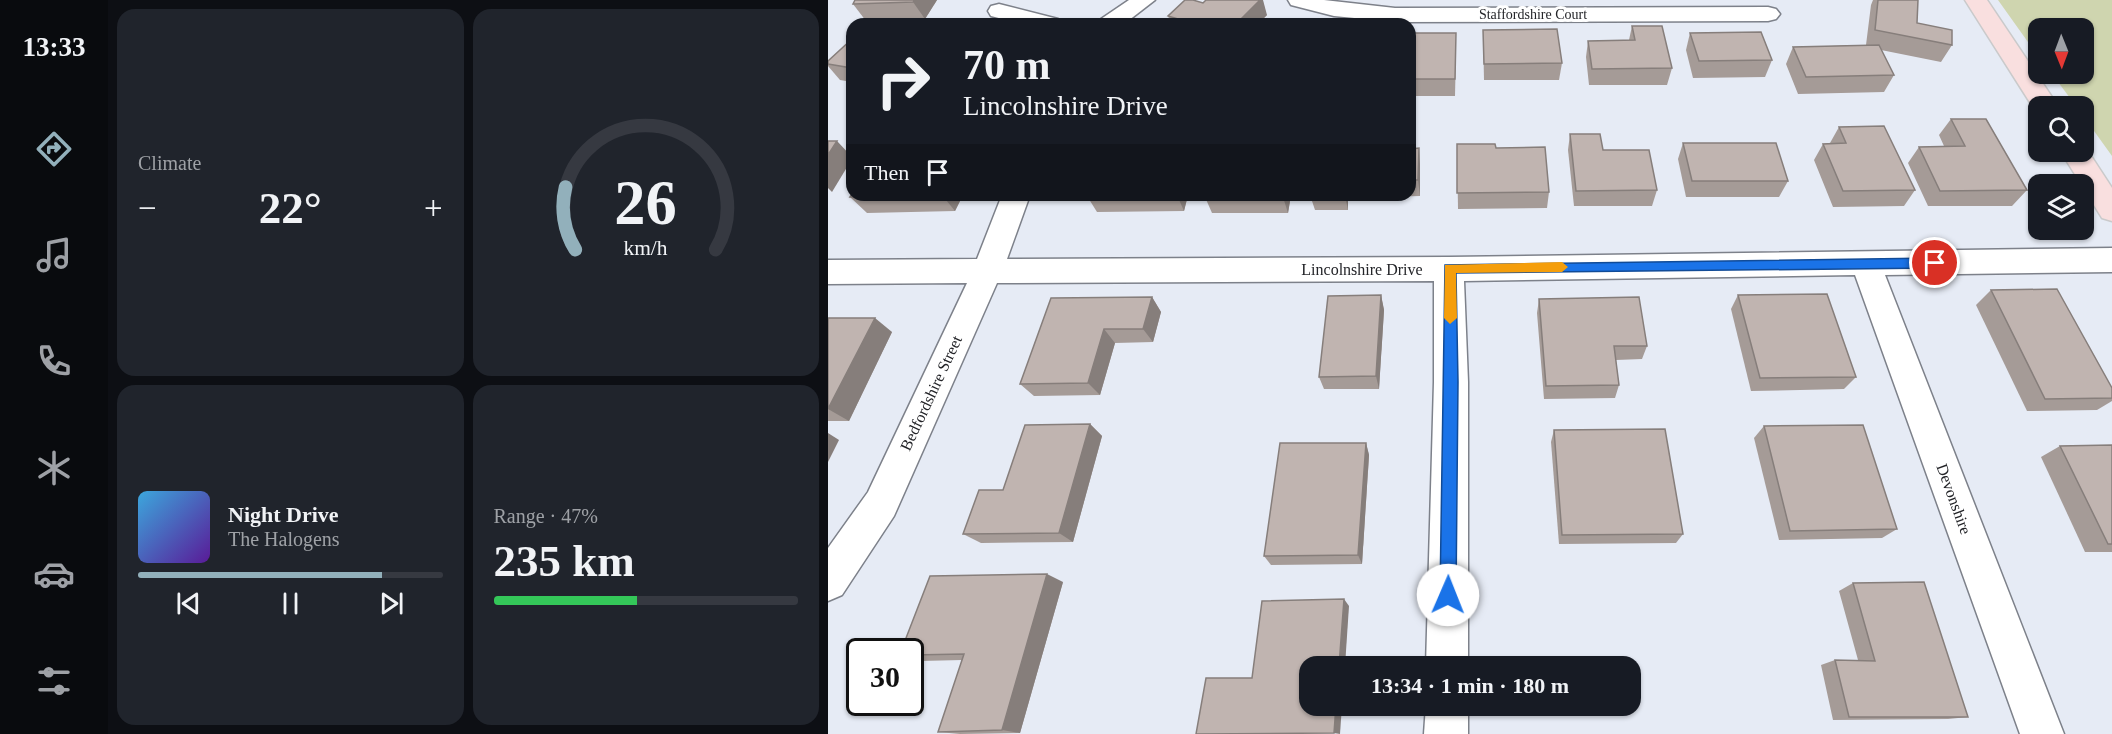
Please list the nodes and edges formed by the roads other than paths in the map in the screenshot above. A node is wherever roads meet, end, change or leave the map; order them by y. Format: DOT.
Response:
graph roads {
  1 [pos="1144,0"];
  2 [pos="1299,0"];
  3 [pos="1976,0"];
  4 [pos="999,11"];
  5 [pos="1768,14"];
  6 [pos="1026,18"];
  7 [pos="1118,18"];
  8 [pos="2038,96"];
  9 [pos="2081,162"];
  10 [pos="1014,201"];
  11 [pos="2112,210"];
  12 [pos="2112,260"];
  13 [pos="1866,264"];
  14 [pos="1449,268"];
  15 [pos="828,272"];
  16 [pos="987,272"];
  17 [pos="828,581"];
  18 [pos="1447,656"];
  19 [pos="1446,716"];
  20 [pos="1446,734"];
  21 [pos="2042,734"];
  1 -- 7 [label="street"];
  2 -- 5 [label="street, Staffordshire Court"];
  3 -- 8 [label="main road"];
  4 -- 6 [label="street"];
  9 -- 11 [label="main road"];
  10 -- 16 [label="street, Bedfordshire Street"];
  12 -- 13 [label="street, Lincolnshire Drive"];
  13 -- 14 [label="street, Lincolnshire Drive"];
  13 -- 21 [label="street, Devonshire"];
  14 -- 16 [label="street, Lincolnshire Drive"];
  14 -- 18 [label="street"];
  15 -- 16 [label="street, Lincolnshire Drive"];
  16 -- 17 [label="street, Bedfordshire Street"];
  19 -- 20 [label="street"];
}
